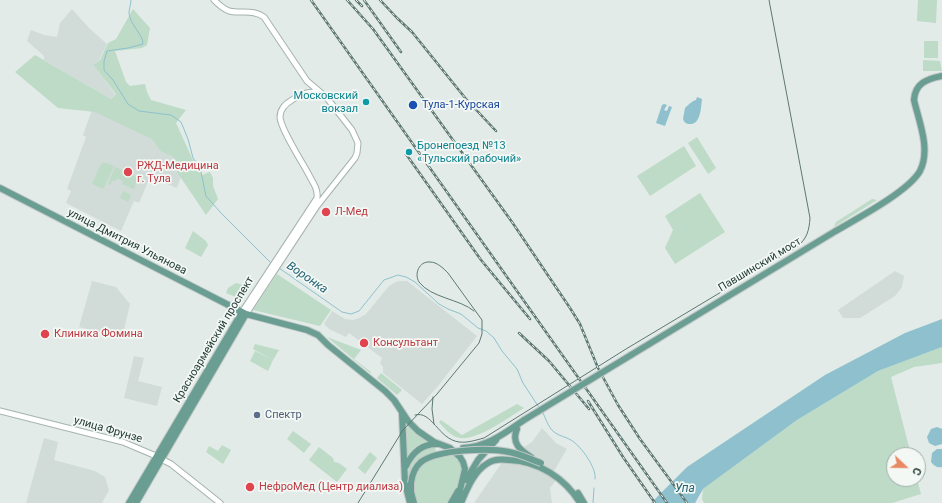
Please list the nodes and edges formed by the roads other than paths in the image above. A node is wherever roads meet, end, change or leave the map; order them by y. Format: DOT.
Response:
graph roads {
  1 [pos="214,0"];
  2 [pos="942,76"];
  3 [pos="307,81"];
  4 [pos="306,92"];
  5 [pos="321,93"];
  6 [pos="0,188"];
  7 [pos="317,190"];
  8 [pos="328,193"];
  9 [pos="284,253"];
  10 [pos="244,313"];
  11 [pos="0,411"];
  12 [pos="402,413"];
  13 [pos="524,420"];
  14 [pos="408,422"];
  15 [pos="403,428"];
  16 [pos="517,429"];
  17 [pos="497,438"];
  18 [pos="439,444"];
  19 [pos="450,448"];
  20 [pos="159,458"];
  21 [pos="540,463"];
  22 [pos="405,468"];
  23 [pos="462,486"];
  24 [pos="129,503"];
  25 [pos="136,503"];
  26 [pos="220,503"];
  27 [pos="413,503"];
  28 [pos="451,503"];
  29 [pos="457,503"];
  30 [pos="461,503"];
  31 [pos="580,503"];
  32 [pos="584,503"];
  1 -- 3 [label="street, Красноармейский проспект"];
  2 -- 13 [label="main road, Павшинский мост, bridge"];
  3 -- 4 [label="street"];
  3 -- 5 [label="street, Красноармейский проспект"];
  4 -- 5 [label="street"];
  4 -- 7 [label="street"];
  5 -- 8 [label="street, Красноармейский проспект"];
  6 -- 10 [label="main road, улица Дмитрия Ульянова"];
  7 -- 8 [label="street"];
  7 -- 9 [label="street, Красноармейский проспект"];
  8 -- 9 [label="street, Красноармейский проспект"];
  9 -- 10 [label="street, Красноармейский проспект"];
  10 -- 12 [label="main road, улица Дмитрия Ульянова"];
  10 -- 20 [label="main road, Красноармейский проспект"];
  11 -- 20 [label="street, улица Фрунзе"];
  12 -- 14 [label="main road, улица Дмитрия Ульянова"];
  12 -- 15 [label="main road"];
  13 -- 16 [label="street"];
  13 -- 17 [label="main road, Павшинский мост"];
  14 -- 15 [label="main road"];
  14 -- 18 [label="main road, улица Дмитрия Ульянова"];
  15 -- 22 [label="main road"];
  16 -- 21 [label="main road, bridge"];
  17 -- 19 [label="main road"];
  17 -- 23 [label="main road"];
  18 -- 19 [label="main road, улица Дмитрия Ульянова"];
  18 -- 22 [label="main road"];
  19 -- 23 [label="main road"];
  20 -- 24 [label="main road, Красноармейский проспект"];
  20 -- 25 [label="main road, Красноармейский проспект"];
  20 -- 26 [label="street, улица Фрунзе"];
  21 -- 27 [label="main road, bridge"];
  21 -- 32 [label="main road"];
  22 -- 27 [label="main road"];
  23 -- 28 [label="main road"];
  23 -- 29 [label="main road"];
  30 -- 31 [label="main road"];
}
